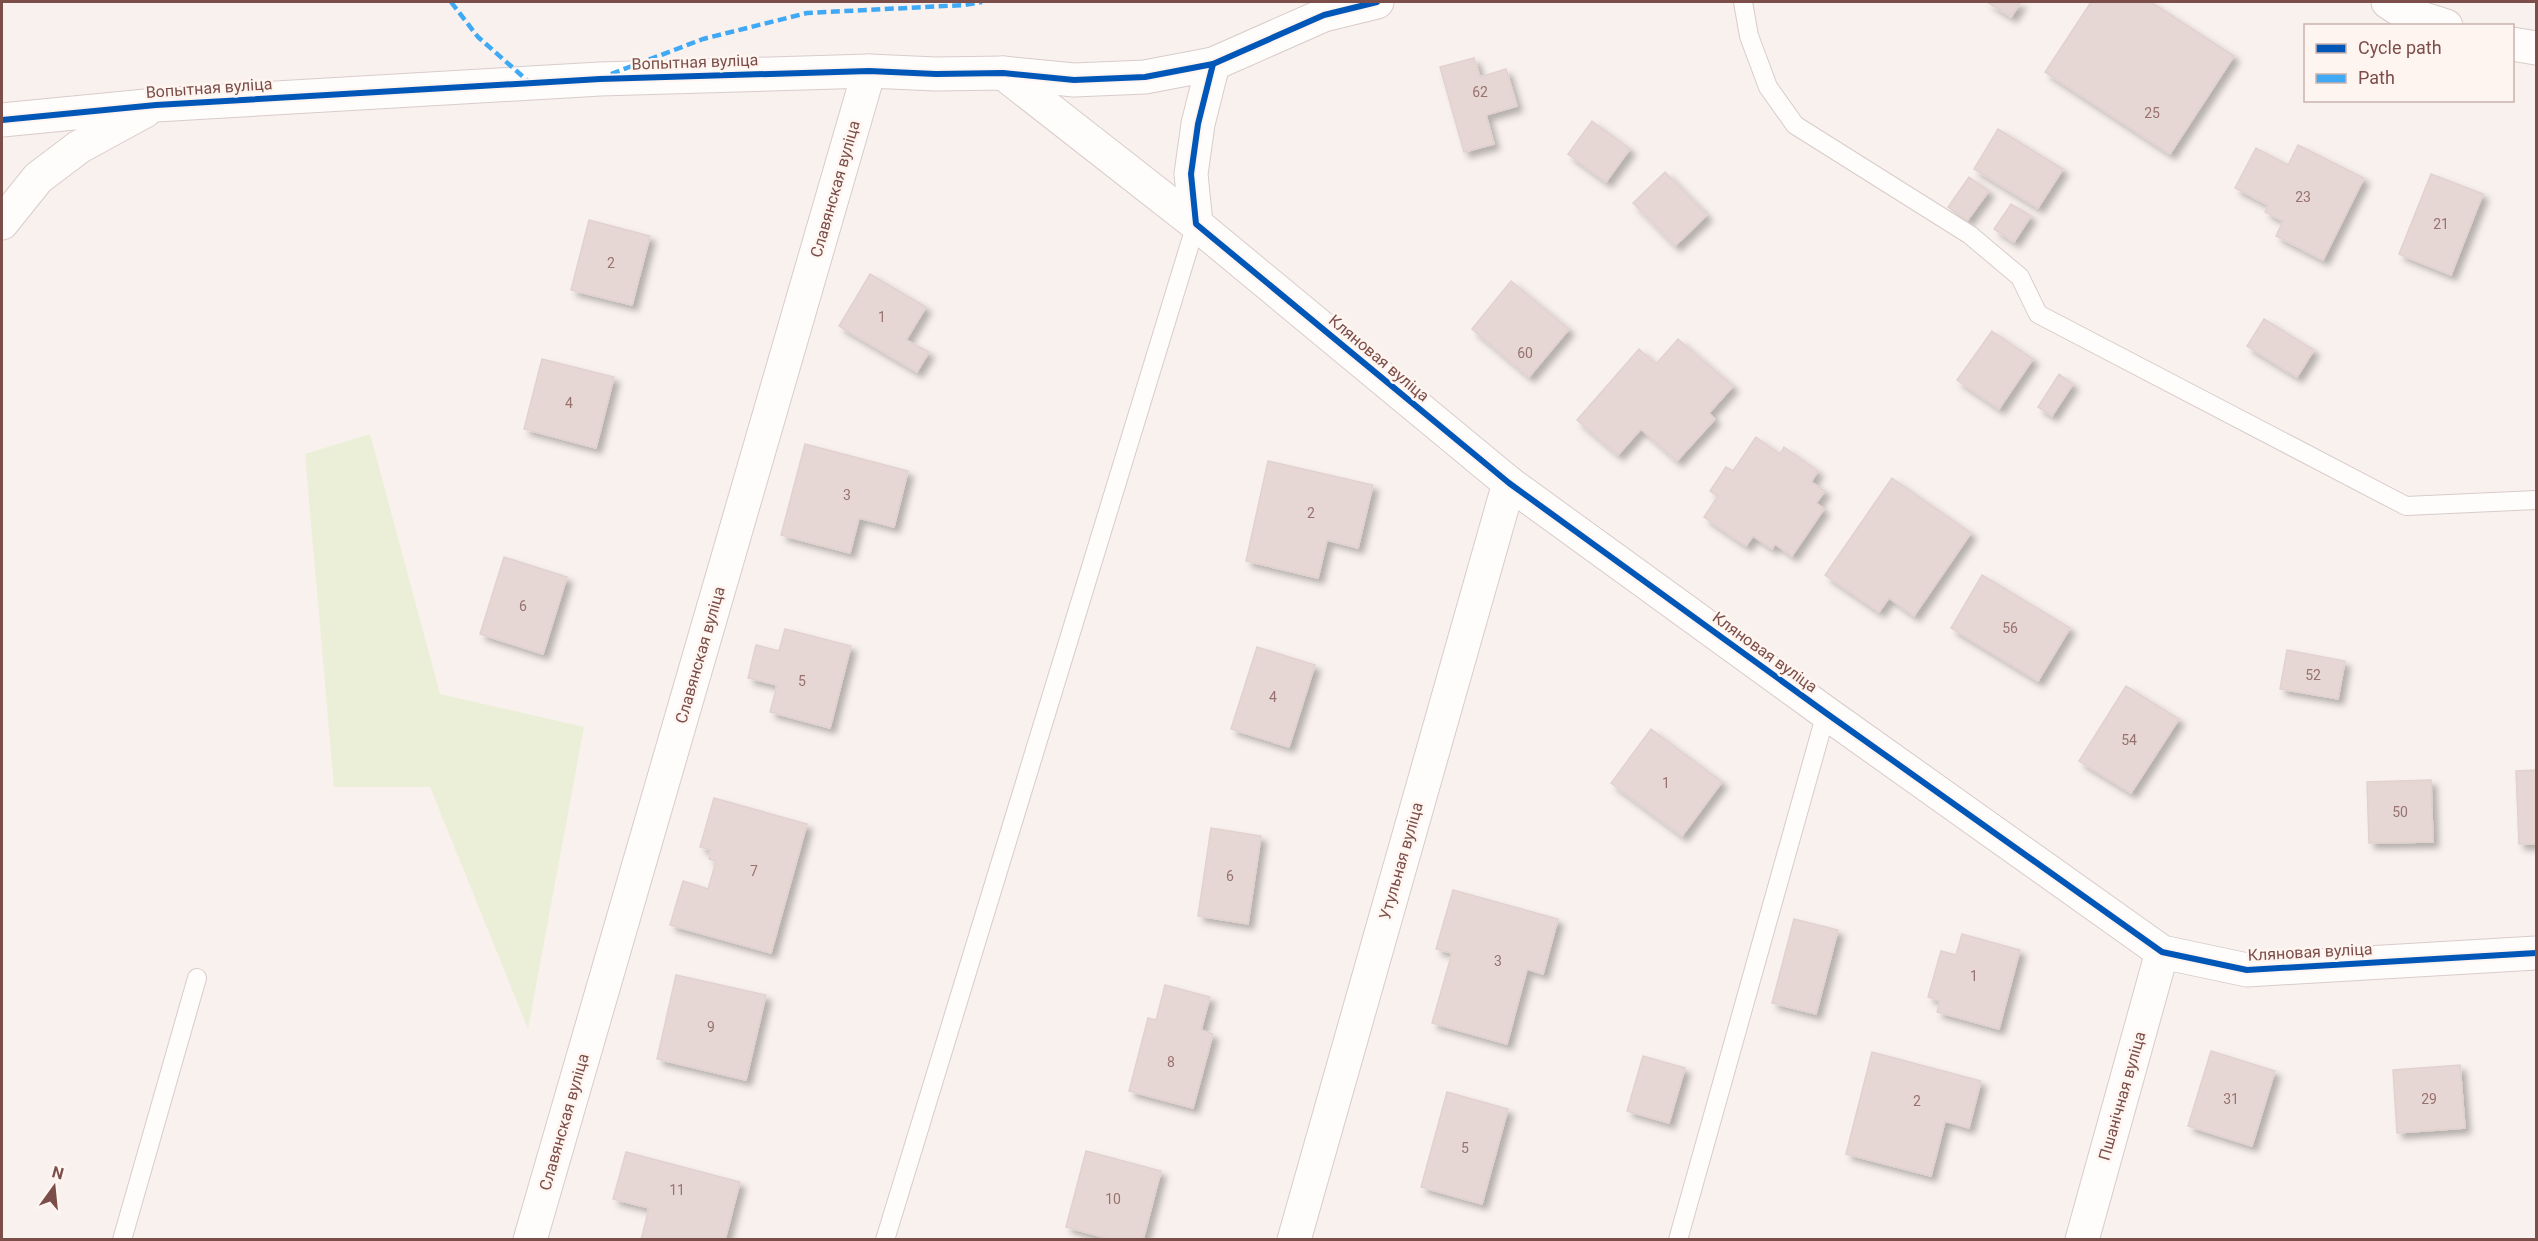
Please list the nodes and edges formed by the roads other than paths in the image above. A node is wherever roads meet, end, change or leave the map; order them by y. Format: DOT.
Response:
graph roads {
  1 [pos="1377,2"];
  2 [pos="1743,2"];
  3 [pos="2388,2"];
  4 [pos="2440,24"];
  5 [pos="2514,44"];
  6 [pos="2536,48"];
  7 [pos="1213,64"];
  8 [pos="869,71"];
  9 [pos="1003,73"];
  10 [pos="156,105"];
  11 [pos="2,120"];
  12 [pos="2,223"];
  13 [pos="1196,224"];
  14 [pos="1509,483"];
  15 [pos="2536,500"];
  16 [pos="1826,713"];
  17 [pos="2162,952"];
  18 [pos="2536,953"];
  19 [pos="197,978"];
  20 [pos="122,1239"];
  21 [pos="530,1239"];
  22 [pos="885,1239"];
  23 [pos="1294,1239"];
  24 [pos="1678,1239"];
  25 [pos="2082,1239"];
  1 -- 7 [label="street, Вопытная вуліца"];
  2 -- 15 [label="lane"];
  3 -- 4 [label="street"];
  5 -- 6 [label="street"];
  7 -- 9 [label="street, Вопытная вуліца"];
  7 -- 13 [label="street"];
  8 -- 9 [label="street, Вопытная вуліца"];
  8 -- 10 [label="street, Вопытная вуліца"];
  8 -- 21 [label="street, Славянская вуліца"];
  9 -- 13 [label="street, Кляновая вуліца"];
  10 -- 11 [label="street, Вопытная вуліца"];
  10 -- 12 [label="street"];
  13 -- 14 [label="street, Кляновая вуліца"];
  13 -- 22 [label="lane"];
  14 -- 16 [label="street, Кляновая вуліца"];
  14 -- 23 [label="street, Утульная вуліца"];
  16 -- 17 [label="street, Кляновая вуліца"];
  16 -- 24 [label="lane"];
  17 -- 18 [label="street, Кляновая вуліца"];
  17 -- 25 [label="street, Пшанічная вуліца"];
  19 -- 20 [label="lane"];
}
